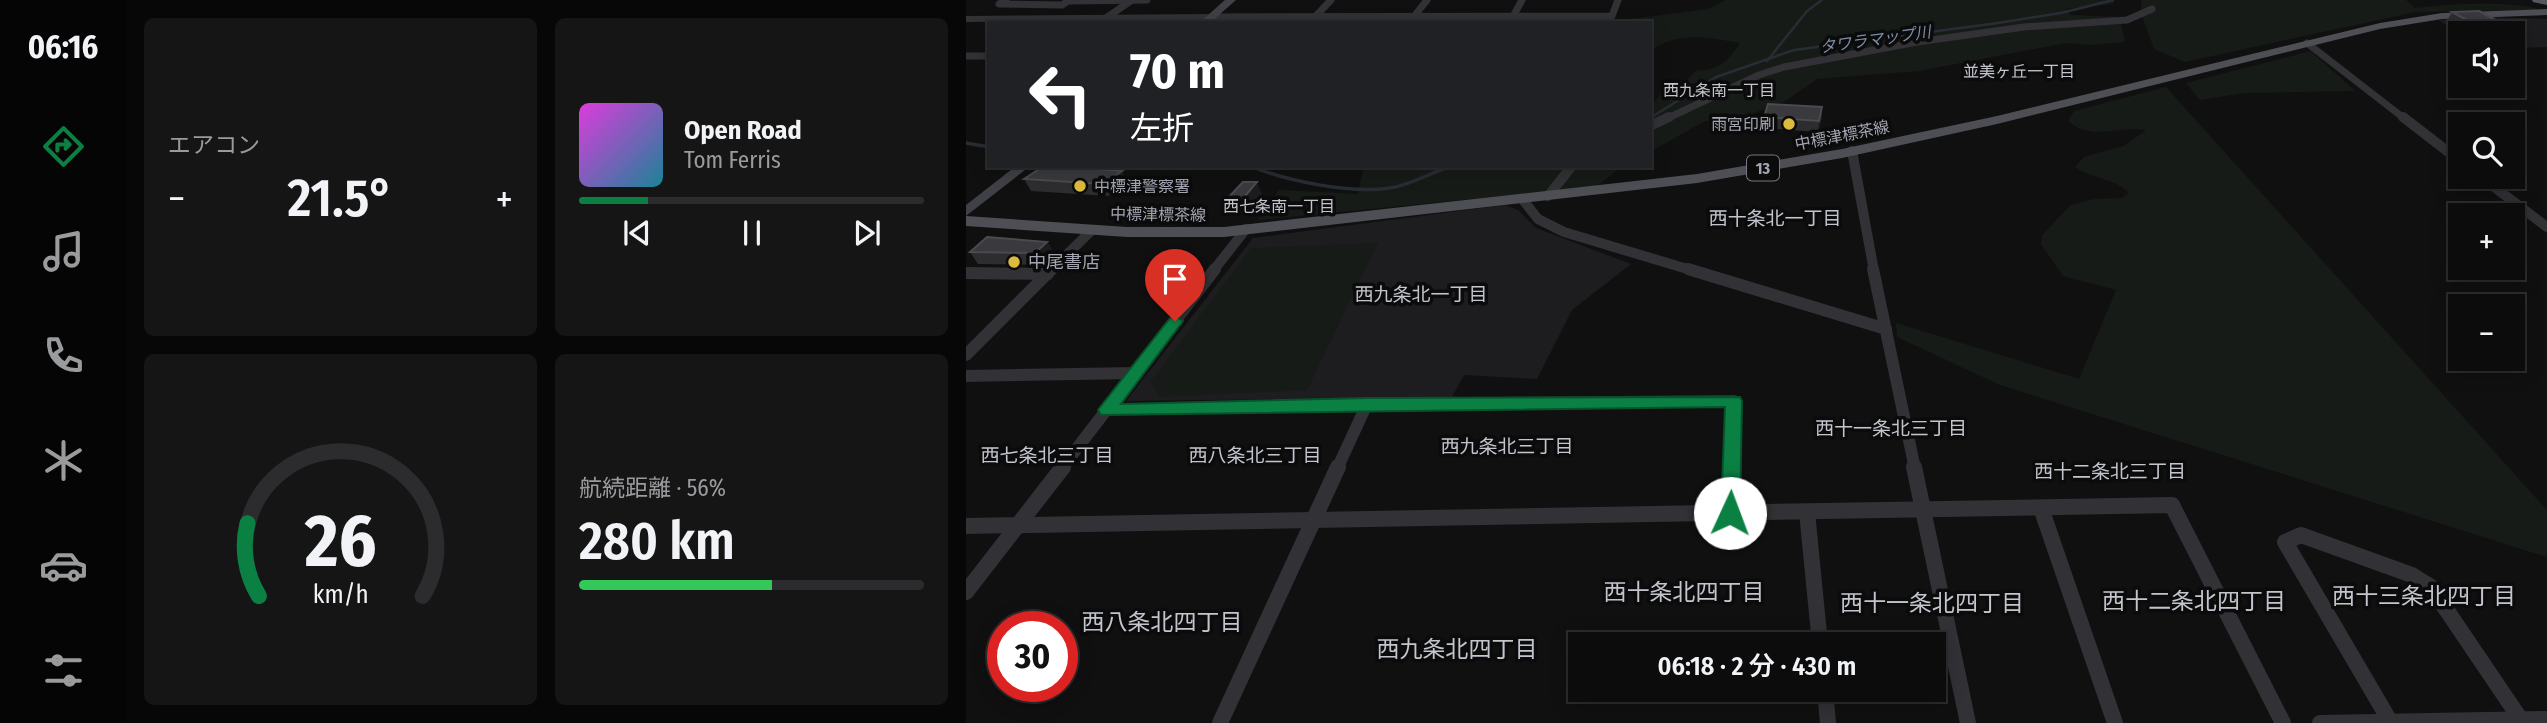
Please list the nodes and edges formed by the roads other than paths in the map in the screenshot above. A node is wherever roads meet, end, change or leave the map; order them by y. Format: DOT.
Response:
graph roads {
  1 [pos="1006,0"];
  2 [pos="1070,0"];
  3 [pos="1132,0"];
  4 [pos="1147,0"];
  5 [pos="1231,0"];
  6 [pos="1331,0"];
  7 [pos="1427,0"];
  8 [pos="1522,0"];
  9 [pos="1618,0"];
  10 [pos="2537,0"];
  11 [pos="2547,2"];
  12 [pos="2152,9"];
  13 [pos="2547,12"];
  14 [pos="1106,18"];
  15 [pos="966,19"];
  16 [pos="1581,19"];
  17 [pos="1208,20"];
  18 [pos="1312,20"];
  19 [pos="1412,20"];
  20 [pos="1511,20"];
  21 [pos="2307,43"];
  22 [pos="966,56"];
  23 [pos="987,56"];
  24 [pos="1652,125"];
  25 [pos="1852,151"];
  26 [pos="2448,152"];
  27 [pos="1021,168"];
  28 [pos="1570,168"];
  29 [pos="2498,189"];
  30 [pos="1548,196"];
  31 [pos="1523,200"];
  32 [pos="966,212"];
  33 [pos="966,221"];
  34 [pos="2547,227"];
  35 [pos="1246,229"];
  36 [pos="1092,230"];
  37 [pos="966,274"];
  38 [pos="1048,274"];
  39 [pos="1886,329"];
  40 [pos="966,355"];
  41 [pos="1135,373"];
  42 [pos="966,376"];
  43 [pos="1367,404"];
  44 [pos="1107,410"];
  45 [pos="2041,508"];
  46 [pos="1925,511"];
  47 [pos="1807,512"];
  48 [pos="1730,513"];
  49 [pos="1316,518"];
  50 [pos="1018,525"];
  51 [pos="966,526"];
  52 [pos="966,592"];
  53 [pos="1819,632"];
  54 [pos="1826,702"];
  55 [pos="2547,719"];
  56 [pos="2391,721"];
  57 [pos="2522,721"];
  58 [pos="1220,723"];
  59 [pos="1828,723"];
  60 [pos="1968,723"];
  61 [pos="2115,723"];
  62 [pos="2283,723"];
  63 [pos="2320,723"];
  1 -- 2 [label="street"];
  2 -- 3 [label="street"];
  3 -- 4 [label="street"];
  3 -- 14 [label="street"];
  5 -- 17 [label="main road"];
  6 -- 18 [label="street"];
  7 -- 19 [label="street"];
  8 -- 20 [label="street"];
  9 -- 16 [label="street"];
  10 -- 11 [label="highway"];
  12 -- 24 [label="street"];
  13 -- 21 [label="main road, 中標津標茶線 / 13"];
  14 -- 15 [label="street"];
  14 -- 17 [label="street"];
  16 -- 20 [label="street"];
  17 -- 18 [label="street"];
  18 -- 19 [label="street"];
  19 -- 20 [label="street"];
  21 -- 25 [label="main road, 中標津標茶線 / 13"];
  21 -- 26 [label="street"];
  22 -- 23 [label="street"];
  25 -- 30 [label="main road, 中標津標茶線 / 13"];
  25 -- 39 [label="street"];
  27 -- 32 [label="main road"];
  28 -- 30 [label="street"];
  29 -- 34 [label="street"];
  30 -- 31 [label="main road, 中標津標茶線 / 13"];
  31 -- 35 [label="main road, 中標津標茶線 / 13"];
  31 -- 39 [label="street"];
  33 -- 36 [label="main road, 中標津標茶線 / 13"];
  35 -- 36 [label="main road, 中標津標茶線 / 13"];
  35 -- 41 [label="street"];
  36 -- 38 [label="street"];
  37 -- 38 [label="street"];
  38 -- 40 [label="street"];
  39 -- 46 [label="street"];
  41 -- 42 [label="street"];
  41 -- 44 [label="street"];
  43 -- 44 [label="street"];
  43 -- 48 [label="street"];
  43 -- 49 [label="street"];
  44 -- 50 [label="street"];
  45 -- 46 [label="street"];
  45 -- 61 [label="street"];
  45 -- 62 [label="street"];
  46 -- 47 [label="street"];
  46 -- 60 [label="street"];
  47 -- 48 [label="street"];
  47 -- 53 [label="street"];
  48 -- 49 [label="street"];
  49 -- 50 [label="street"];
  49 -- 58 [label="street"];
  50 -- 51 [label="street"];
  50 -- 52 [label="street"];
  54 -- 59 [label="street"];
  55 -- 57 [label="street"];
  56 -- 57 [label="street"];
  56 -- 57 [label="street"];
  56 -- 63 [label="street"];
}
